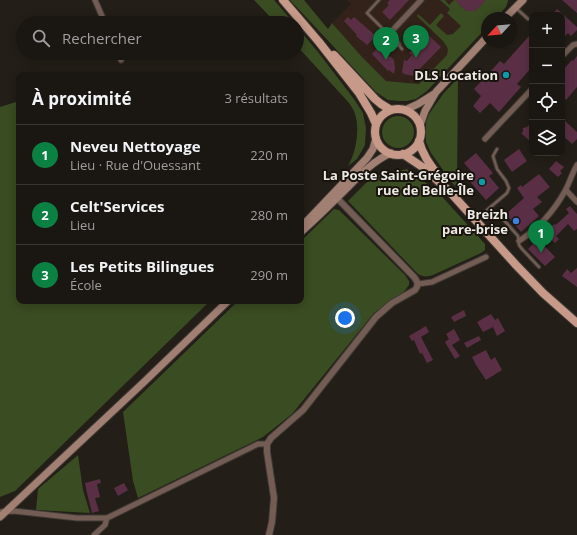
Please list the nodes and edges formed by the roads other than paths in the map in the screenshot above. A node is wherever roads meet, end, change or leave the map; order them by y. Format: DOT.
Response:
graph roads {
  1 [pos="95,0"];
  2 [pos="282,0"];
  3 [pos="380,0"];
  4 [pos="419,0"];
  5 [pos="519,2"];
  6 [pos="510,12"];
  7 [pos="102,16"];
  8 [pos="296,16"];
  9 [pos="528,19"];
  10 [pos="304,25"];
  11 [pos="389,34"];
  12 [pos="319,42"];
  13 [pos="481,43"];
  14 [pos="398,44"];
  15 [pos="577,44"];
  16 [pos="402,50"];
  17 [pos="565,53"];
  18 [pos="436,92"];
  19 [pos="529,92"];
  20 [pos="391,110"];
  21 [pos="405,110"];
  22 [pos="376,124"];
  23 [pos="420,125"];
  24 [pos="376,138"];
  25 [pos="485,138"];
  26 [pos="419,141"];
  27 [pos="496,149"];
  28 [pos="391,153"];
  29 [pos="403,154"];
  30 [pos="577,165"];
  31 [pos="566,190"];
  32 [pos="450,192"];
  33 [pos="335,196"];
  34 [pos="577,202"];
  35 [pos="487,210"];
  36 [pos="502,218"];
  37 [pos="304,225"];
  38 [pos="304,229"];
  39 [pos="519,241"];
  40 [pos="486,256"];
  41 [pos="539,267"];
  42 [pos="418,284"];
  43 [pos="225,304"];
  44 [pos="577,323"];
  45 [pos="267,444"];
  46 [pos="2,514"];
  47 [pos="107,518"];
  48 [pos="94,535"];
  49 [pos="269,535"];
  1 -- 7 [label="street"];
  2 -- 8 [label="main road"];
  3 -- 11 [label="lane"];
  4 -- 11 [label="street"];
  5 -- 6 [label="main road"];
  5 -- 9 [label="lane"];
  10 -- 12 [label="main road"];
  11 -- 14 [label="street"];
  12 -- 20 [label="main road"];
  12 -- 22 [label="main road"];
  13 -- 18 [label="main road"];
  14 -- 16 [label="lane"];
  15 -- 17 [label="street"];
  18 -- 21 [label="main road"];
  18 -- 23 [label="main road"];
  19 -- 25 [label="street"];
  20 -- 21 [label="main road"];
  20 -- 22 [label="main road"];
  21 -- 23 [label="main road"];
  22 -- 24 [label="main road"];
  23 -- 26 [label="main road"];
  24 -- 28 [label="main road"];
  24 -- 33 [label="main road"];
  26 -- 29 [label="main road"];
  26 -- 32 [label="main road"];
  27 -- 35 [label="lane"];
  28 -- 29 [label="main road"];
  28 -- 33 [label="main road"];
  29 -- 32 [label="main road"];
  30 -- 31 [label="street"];
  31 -- 34 [label="street"];
  31 -- 39 [label="street"];
  32 -- 44 [label="main road"];
  33 -- 37 [label="main road"];
  33 -- 38 [label="main road"];
  33 -- 42 [label="street"];
  36 -- 39 [label="lane"];
  39 -- 41 [label="lane"];
  40 -- 42 [label="street"];
  42 -- 45 [label="street"];
  43 -- 46 [label="main road"];
  45 -- 47 [label="street"];
  45 -- 49 [label="street"];
  46 -- 47 [label="street"];
  47 -- 48 [label="street"];
}
